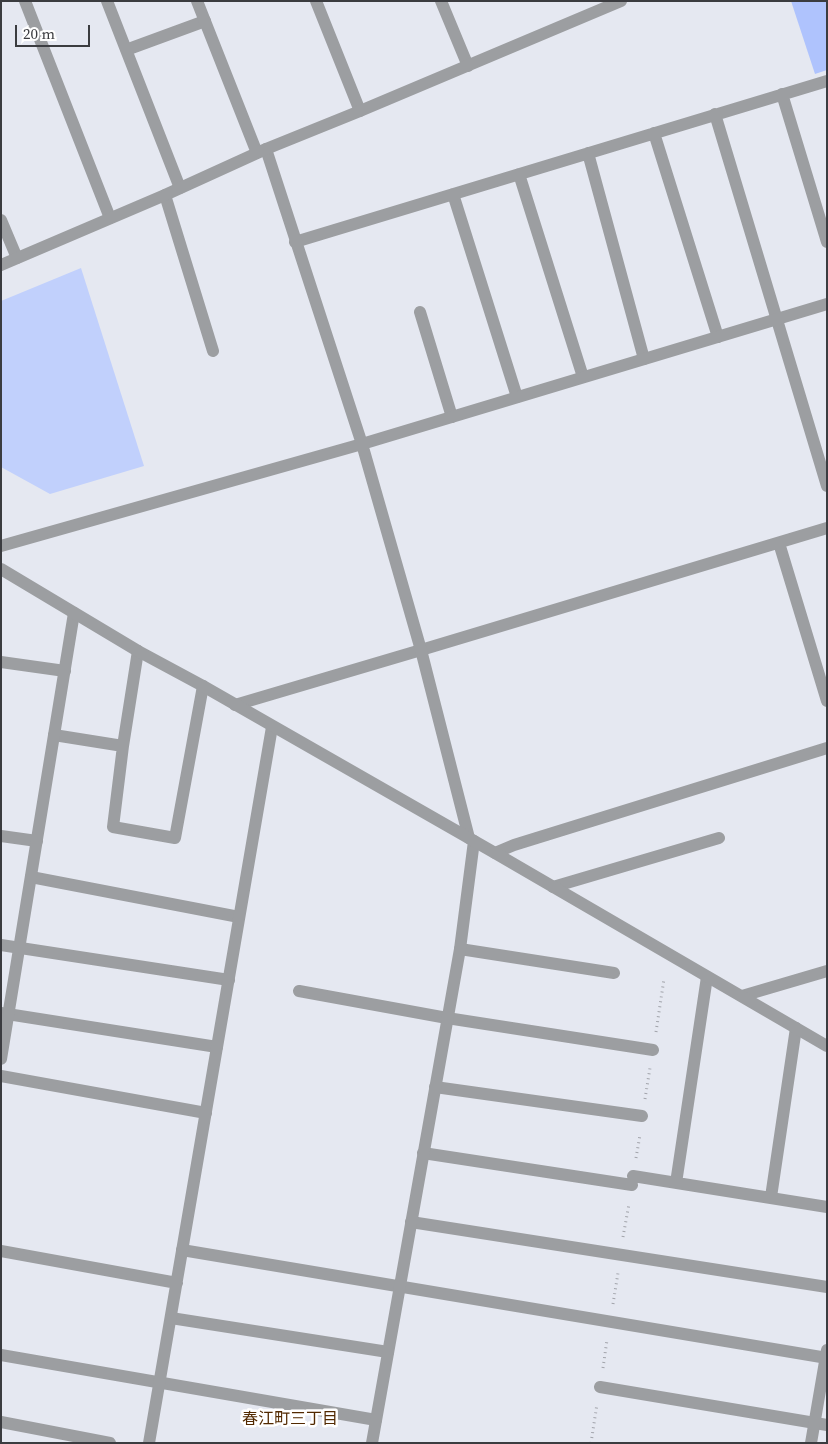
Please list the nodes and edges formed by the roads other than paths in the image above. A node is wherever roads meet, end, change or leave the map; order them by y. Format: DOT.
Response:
graph roads {
  1 [pos="25,1"];
  2 [pos="107,1"];
  3 [pos="197,1"];
  4 [pos="316,1"];
  5 [pos="440,1"];
  6 [pos="621,1"];
  7 [pos="598,5"];
  8 [pos="205,22"];
  9 [pos="126,50"];
  10 [pos="468,66"];
  11 [pos="827,81"];
  12 [pos="782,94"];
  13 [pos="360,112"];
  14 [pos="715,114"];
  15 [pos="654,133"];
  16 [pos="262,151"];
  17 [pos="588,153"];
  18 [pos="519,174"];
  19 [pos="180,188"];
  20 [pos="453,194"];
  21 [pos="165,195"];
  22 [pos="110,218"];
  23 [pos="1,220"];
  24 [pos="296,242"];
  25 [pos="827,242"];
  26 [pos="17,258"];
  27 [pos="1,265"];
  28 [pos="827,304"];
  29 [pos="420,312"];
  30 [pos="777,319"];
  31 [pos="718,337"];
  32 [pos="213,351"];
  33 [pos="644,359"];
  34 [pos="584,377"];
  35 [pos="517,397"];
  36 [pos="452,417"];
  37 [pos="362,444"];
  38 [pos="827,486"];
  39 [pos="827,528"];
  40 [pos="778,543"];
  41 [pos="1,546"];
  42 [pos="1,569"];
  43 [pos="74,613"];
  44 [pos="421,650"];
  45 [pos="138,651"];
  46 [pos="1,662"];
  47 [pos="65,671"];
  48 [pos="202,686"];
  49 [pos="827,701"];
  50 [pos="234,705"];
  51 [pos="272,727"];
  52 [pos="54,735"];
  53 [pos="123,746"];
  54 [pos="827,748"];
  55 [pos="1,836"];
  56 [pos="719,838"];
  57 [pos="471,839"];
  58 [pos="37,841"];
  59 [pos="495,853"];
  60 [pos="31,877"];
  61 [pos="553,887"];
  62 [pos="240,917"];
  63 [pos="1,945"];
  64 [pos="20,949"];
  65 [pos="460,949"];
  66 [pos="827,971"];
  67 [pos="614,973"];
  68 [pos="707,977"];
  69 [pos="229,980"];
  70 [pos="299,991"];
  71 [pos="742,996"];
  72 [pos="5,1014"];
  73 [pos="447,1018"];
  74 [pos="796,1028"];
  75 [pos="827,1046"];
  76 [pos="217,1047"];
  77 [pos="653,1050"];
  78 [pos="1,1059"];
  79 [pos="1,1076"];
  80 [pos="435,1087"];
  81 [pos="206,1114"];
  82 [pos="642,1116"];
  83 [pos="423,1153"];
  84 [pos="676,1183"];
  85 [pos="772,1197"];
  86 [pos="827,1207"];
  87 [pos="411,1222"];
  88 [pos="182,1250"];
  89 [pos="1,1251"];
  90 [pos="177,1283"];
  91 [pos="400,1287"];
  92 [pos="827,1287"];
  93 [pos="171,1318"];
  94 [pos="388,1352"];
  95 [pos="1,1355"];
  96 [pos="826,1355"];
  97 [pos="160,1382"];
  98 [pos="600,1387"];
  99 [pos="376,1420"];
  100 [pos="1,1422"];
  101 [pos="820,1424"];
  102 [pos="110,1443"];
  103 [pos="149,1443"];
  104 [pos="372,1443"];
  105 [pos="811,1443"];
  1 -- 22 [label="street"];
  2 -- 9 [label="street"];
  3 -- 8 [label="street"];
  4 -- 13 [label="street"];
  5 -- 10 [label="street"];
  6 -- 7 [label="street"];
  7 -- 10 [label="street"];
  8 -- 9 [label="street"];
  8 -- 16 [label="street"];
  9 -- 19 [label="street"];
  10 -- 13 [label="street"];
  11 -- 12 [label="street"];
  12 -- 14 [label="street"];
  12 -- 25 [label="street"];
  13 -- 16 [label="street"];
  14 -- 15 [label="street"];
  14 -- 30 [label="street"];
  15 -- 17 [label="street"];
  15 -- 31 [label="street"];
  16 -- 19 [label="street"];
  16 -- 24 [label="street"];
  17 -- 18 [label="street"];
  17 -- 33 [label="street"];
  18 -- 20 [label="street"];
  18 -- 34 [label="street"];
  19 -- 21 [label="street"];
  20 -- 24 [label="street"];
  20 -- 35 [label="street"];
  21 -- 22 [label="street"];
  21 -- 32 [label="street"];
  22 -- 26 [label="street"];
  23 -- 26 [label="street"];
  24 -- 37 [label="street"];
  26 -- 27 [label="street"];
  28 -- 30 [label="street"];
  29 -- 36 [label="street"];
  30 -- 31 [label="street"];
  30 -- 38 [label="street"];
  31 -- 33 [label="street"];
  33 -- 34 [label="street"];
  34 -- 35 [label="street"];
  35 -- 36 [label="street"];
  36 -- 37 [label="street"];
  37 -- 41 [label="street"];
  37 -- 44 [label="street"];
  39 -- 40 [label="street"];
  40 -- 44 [label="street"];
  40 -- 49 [label="street"];
  42 -- 43 [label="street"];
  43 -- 45 [label="street"];
  43 -- 47 [label="street"];
  44 -- 50 [label="street"];
  44 -- 57 [label="street"];
  45 -- 48 [label="street"];
  45 -- 53 [label="street"];
  46 -- 47 [label="street"];
  47 -- 52 [label="street"];
  48 -- 50 [label="street"];
  48 -- 53 [label="street"];
  50 -- 51 [label="street"];
  51 -- 57 [label="street"];
  51 -- 62 [label="street"];
  52 -- 53 [label="street"];
  52 -- 58 [label="street"];
  54 -- 59 [label="street"];
  55 -- 58 [label="street"];
  56 -- 61 [label="street"];
  57 -- 59 [label="street"];
  57 -- 65 [label="street"];
  58 -- 60 [label="street"];
  59 -- 61 [label="street"];
  60 -- 62 [label="street"];
  60 -- 64 [label="street"];
  61 -- 68 [label="street"];
  62 -- 69 [label="street"];
  63 -- 64 [label="street"];
  64 -- 69 [label="street"];
  64 -- 72 [label="street"];
  65 -- 67 [label="street"];
  65 -- 73 [label="street"];
  66 -- 71 [label="street"];
  68 -- 71 [label="street"];
  68 -- 84 [label="street"];
  69 -- 76 [label="street"];
  70 -- 73 [label="street"];
  71 -- 74 [label="street"];
  72 -- 76 [label="street"];
  72 -- 78 [label="street"];
  73 -- 77 [label="street"];
  73 -- 80 [label="street"];
  74 -- 75 [label="street"];
  74 -- 85 [label="street"];
  76 -- 81 [label="street"];
  79 -- 81 [label="street"];
  80 -- 82 [label="street"];
  80 -- 83 [label="street"];
  81 -- 88 [label="street"];
  83 -- 84 [label="street"];
  83 -- 87 [label="street"];
  84 -- 85 [label="street"];
  85 -- 86 [label="street"];
  87 -- 91 [label="street"];
  87 -- 92 [label="street"];
  88 -- 90 [label="street"];
  88 -- 91 [label="street"];
  89 -- 90 [label="street"];
  90 -- 93 [label="street"];
  91 -- 94 [label="street"];
  91 -- 96 [label="street"];
  93 -- 94 [label="street"];
  93 -- 97 [label="street"];
  94 -- 99 [label="street"];
  95 -- 97 [label="street"];
  96 -- 101 [label="street"];
  97 -- 99 [label="street"];
  97 -- 103 [label="street"];
  98 -- 101 [label="street"];
  99 -- 104 [label="street"];
  100 -- 102 [label="street"];
  101 -- 105 [label="street"];
}
